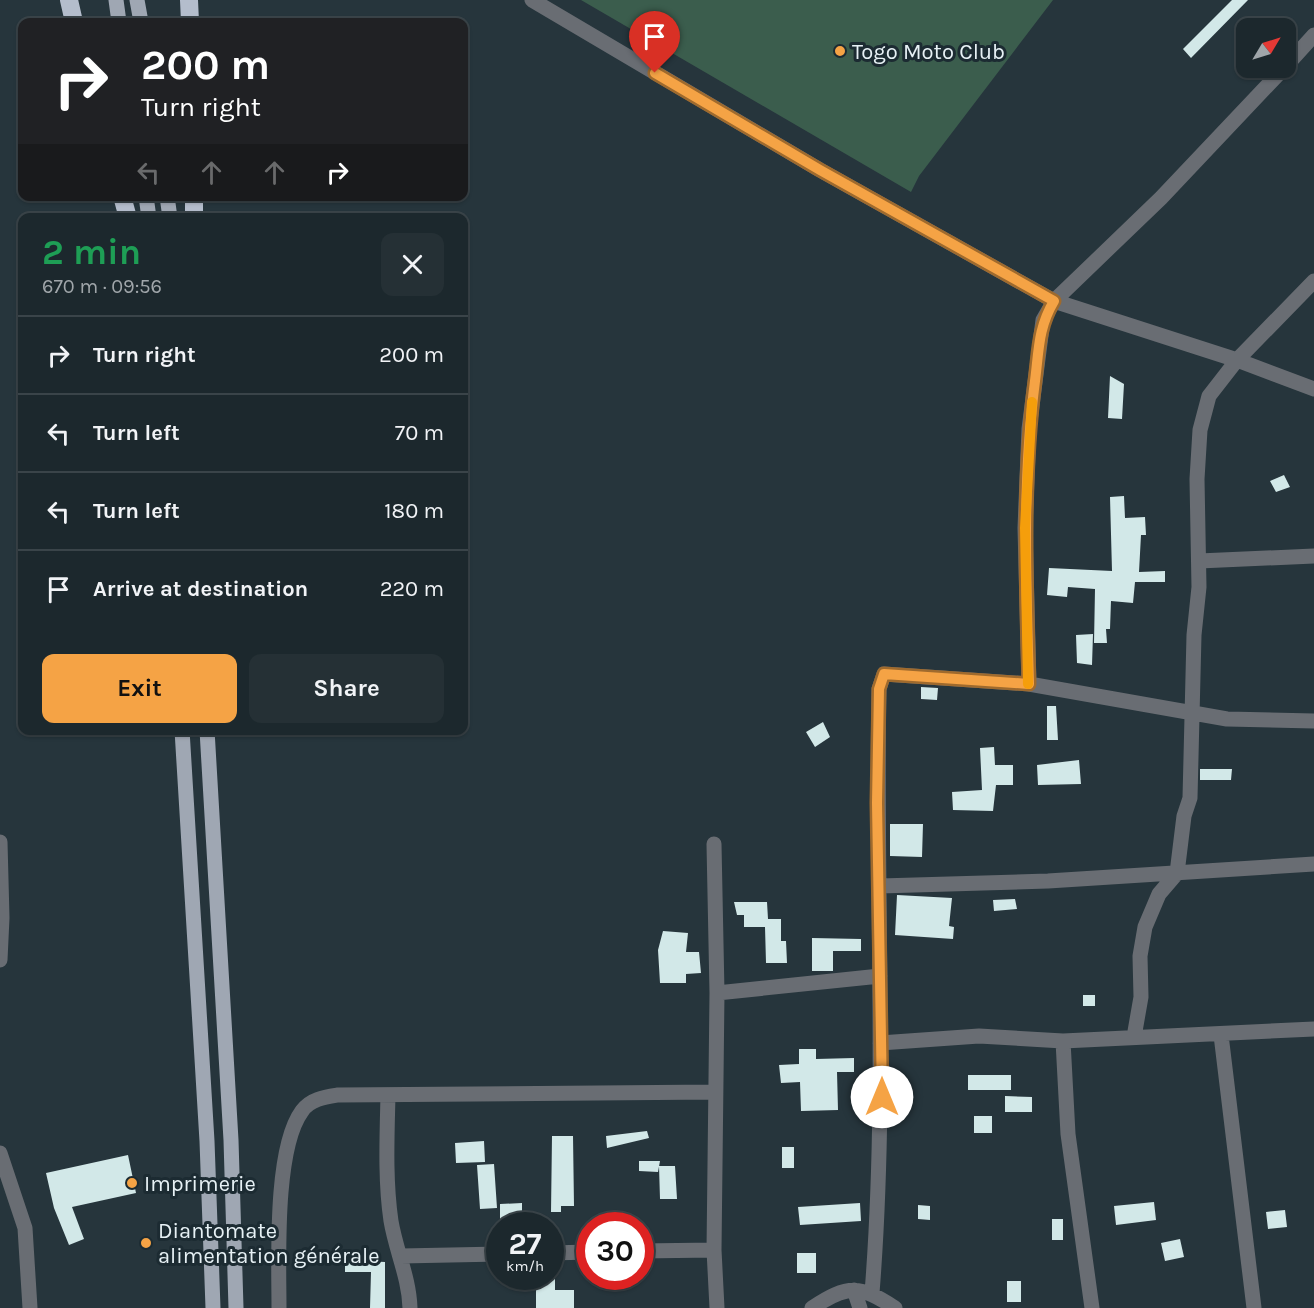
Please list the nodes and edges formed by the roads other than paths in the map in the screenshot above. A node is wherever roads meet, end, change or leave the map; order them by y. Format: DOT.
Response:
graph roads {
  1 [pos="69,0"];
  2 [pos="116,0"];
  3 [pos="137,0"];
  4 [pos="189,0"];
  5 [pos="532,0"];
  6 [pos="73,18"];
  7 [pos="118,18"];
  8 [pos="140,18"];
  9 [pos="190,18"];
  10 [pos="1314,35"];
  11 [pos="1296,55"];
  12 [pos="1275,78"];
  13 [pos="1314,281"];
  14 [pos="1054,301"];
  15 [pos="1237,360"];
  16 [pos="1314,389"];
  17 [pos="1314,556"];
  18 [pos="1199,561"];
  19 [pos="1029,684"];
  20 [pos="1194,712"];
  21 [pos="1314,722"];
  22 [pos="182,735"];
  23 [pos="207,735"];
  24 [pos="0,842"];
  25 [pos="714,844"];
  26 [pos="1314,864"];
  27 [pos="1177,873"];
  28 [pos="880,886"];
  29 [pos="0,960"];
  30 [pos="880,976"];
  31 [pos="717,993"];
  32 [pos="1314,1029"];
  33 [pos="1221,1035"];
  34 [pos="1134,1037"];
  35 [pos="1063,1041"];
  36 [pos="880,1043"];
  37 [pos="716,1092"];
  38 [pos="388,1095"];
  39 [pos="0,1153"];
  40 [pos="714,1250"];
  41 [pos="654,1251"];
  42 [pos="486,1254"];
  43 [pos="401,1256"];
  44 [pos="854,1290"];
  45 [pos="872,1293"];
  46 [pos="30,1308"];
  47 [pos="213,1308"];
  48 [pos="236,1308"];
  49 [pos="279,1308"];
  50 [pos="410,1308"];
  51 [pos="717,1308"];
  52 [pos="812,1308"];
  53 [pos="860,1308"];
  54 [pos="895,1308"];
  55 [pos="1092,1308"];
  56 [pos="1254,1308"];
  1 -- 6 [label="highway"];
  2 -- 7 [label="main road"];
  3 -- 8 [label="main road"];
  4 -- 9 [label="highway"];
  5 -- 14 [label="street"];
  10 -- 11 [label="street"];
  12 -- 14 [label="street"];
  13 -- 15 [label="street"];
  14 -- 15 [label="street"];
  14 -- 19 [label="street"];
  15 -- 16 [label="street"];
  15 -- 18 [label="street"];
  17 -- 18 [label="street"];
  18 -- 20 [label="street"];
  19 -- 20 [label="street"];
  19 -- 28 [label="street"];
  20 -- 21 [label="street"];
  20 -- 27 [label="street"];
  22 -- 47 [label="main road"];
  23 -- 48 [label="main road"];
  24 -- 29 [label="street"];
  25 -- 31 [label="street"];
  26 -- 27 [label="street"];
  27 -- 28 [label="street"];
  27 -- 34 [label="street"];
  28 -- 30 [label="street"];
  30 -- 31 [label="street"];
  30 -- 36 [label="street"];
  31 -- 37 [label="street"];
  32 -- 33 [label="street"];
  33 -- 34 [label="street"];
  33 -- 56 [label="street"];
  34 -- 35 [label="street"];
  35 -- 36 [label="street"];
  35 -- 55 [label="street"];
  36 -- 45 [label="street"];
  37 -- 38 [label="street"];
  37 -- 40 [label="street"];
  38 -- 43 [label="street"];
  38 -- 49 [label="street"];
  39 -- 46 [label="street"];
  40 -- 41 [label="street"];
  40 -- 51 [label="street"];
  42 -- 43 [label="street"];
  43 -- 50 [label="street"];
  44 -- 45 [label="street"];
  44 -- 52 [label="street"];
  44 -- 53 [label="street"];
  45 -- 54 [label="street"];
}
